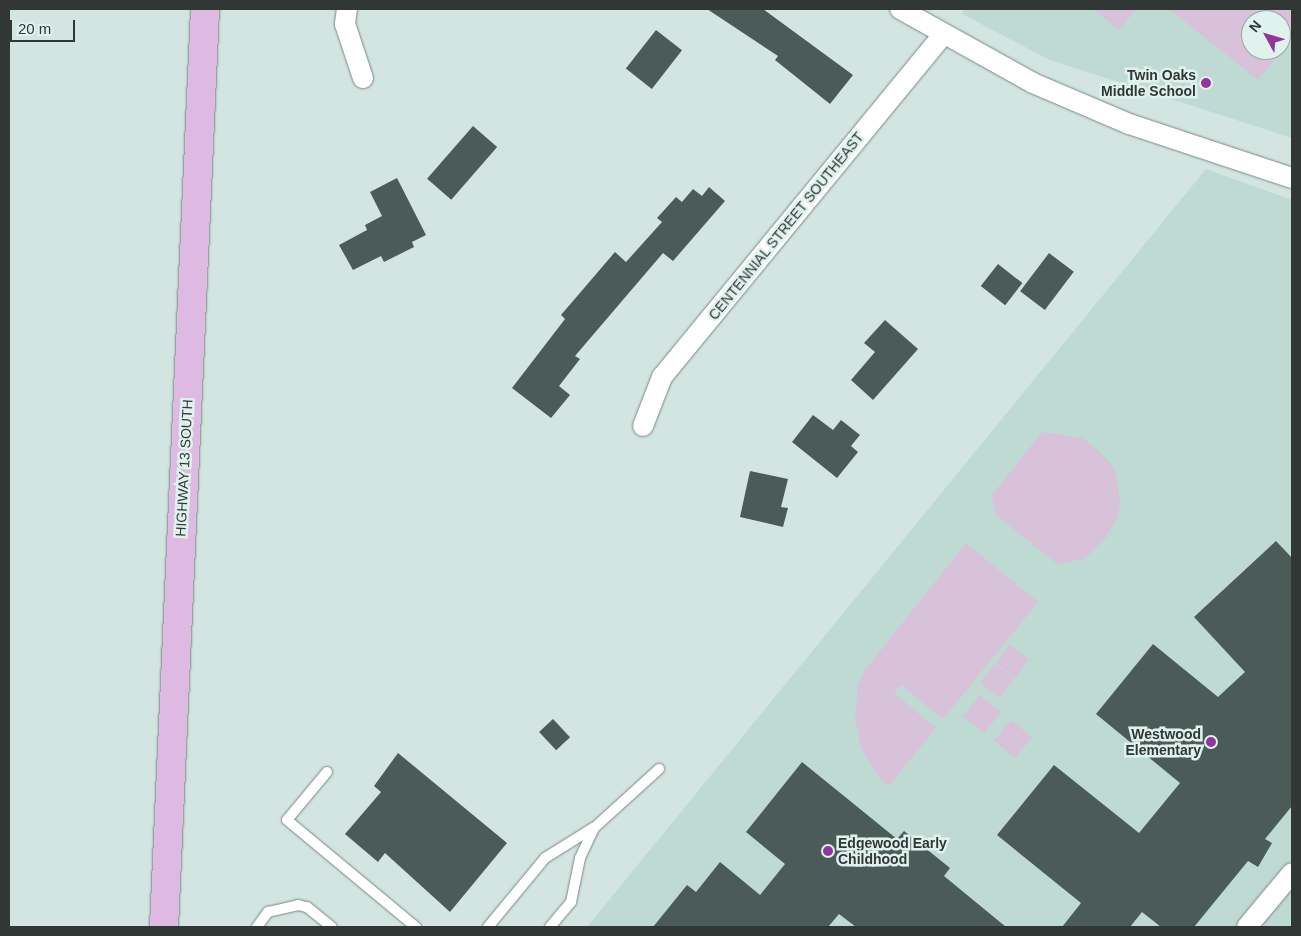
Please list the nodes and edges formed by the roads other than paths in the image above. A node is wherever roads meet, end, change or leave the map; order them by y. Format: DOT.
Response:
graph roads {
  1 [pos="205,9"];
  2 [pos="347,9"];
  3 [pos="900,9"];
  4 [pos="943,35"];
  5 [pos="363,78"];
  6 [pos="1292,178"];
  7 [pos="643,426"];
  8 [pos="659,769"];
  9 [pos="326,772"];
  10 [pos="594,828"];
  11 [pos="1292,873"];
  12 [pos="164,927"];
  13 [pos="257,927"];
  14 [pos="332,927"];
  15 [pos="416,927"];
  16 [pos="488,927"];
  17 [pos="550,927"];
  18 [pos="1247,927"];
  1 -- 12 [label="main road, HIGHWAY 13 SOUTH"];
  2 -- 5 [label="street"];
  3 -- 4 [label="street"];
  4 -- 6 [label="street"];
  4 -- 7 [label="street, CENTENNIAL STREET SOUTHEAST"];
  8 -- 10 [label="lane"];
  9 -- 15 [label="lane"];
  10 -- 16 [label="lane"];
  10 -- 17 [label="lane"];
  11 -- 18 [label="street"];
  13 -- 14 [label="lane"];
}
